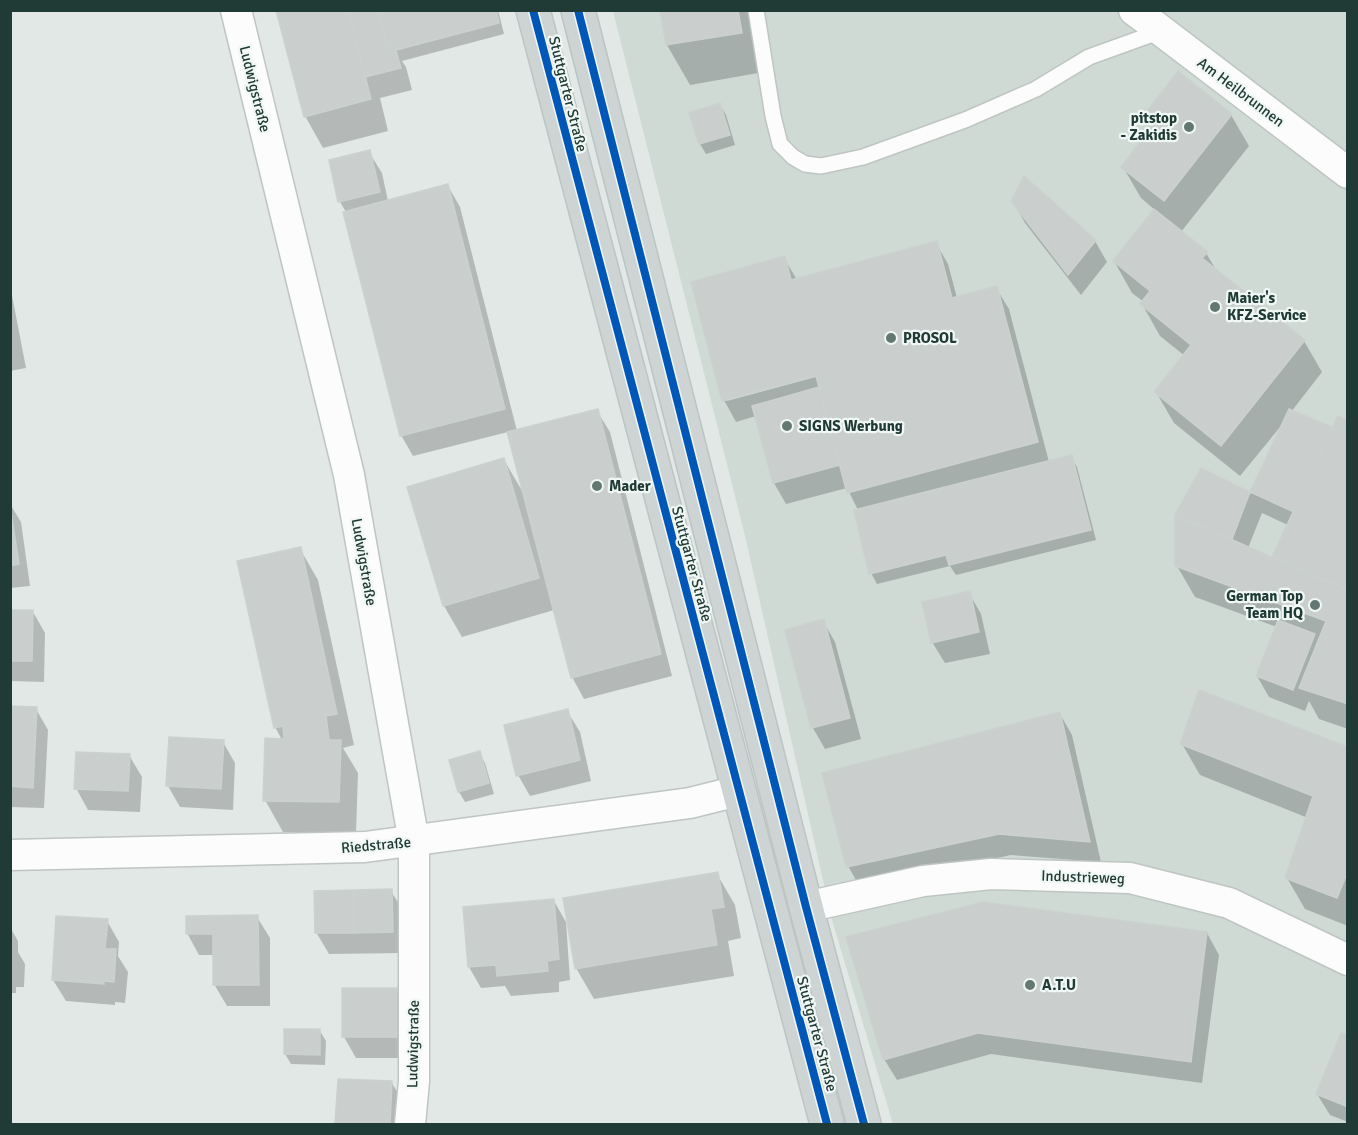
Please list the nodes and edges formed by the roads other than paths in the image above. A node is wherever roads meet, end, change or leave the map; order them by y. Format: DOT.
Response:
graph roads {
  1 [pos="236,10"];
  2 [pos="533,10"];
  3 [pos="578,10"];
  4 [pos="756,10"];
  5 [pos="1134,10"];
  6 [pos="1161,31"];
  7 [pos="1347,173"];
  8 [pos="738,791"];
  9 [pos="414,842"];
  10 [pos="10,855"];
  11 [pos="806,907"];
  12 [pos="1347,960"];
  13 [pos="410,1125"];
  14 [pos="827,1125"];
  15 [pos="864,1125"];
  1 -- 9 [label="street, Ludwigstraße"];
  2 -- 8 [label="main road, Stuttgarter Straße"];
  3 -- 11 [label="main road, Stuttgarter Straße"];
  4 -- 6 [label="lane"];
  5 -- 6 [label="street, Am Heilbrunnen"];
  6 -- 7 [label="street, Am Heilbrunnen"];
  8 -- 9 [label="street, Riedstraße"];
  8 -- 14 [label="main road, Stuttgarter Straße"];
  9 -- 10 [label="street, Riedstraße"];
  9 -- 13 [label="street, Ludwigstraße"];
  11 -- 12 [label="street, Industrieweg"];
  11 -- 15 [label="main road, Stuttgarter Straße"];
}
